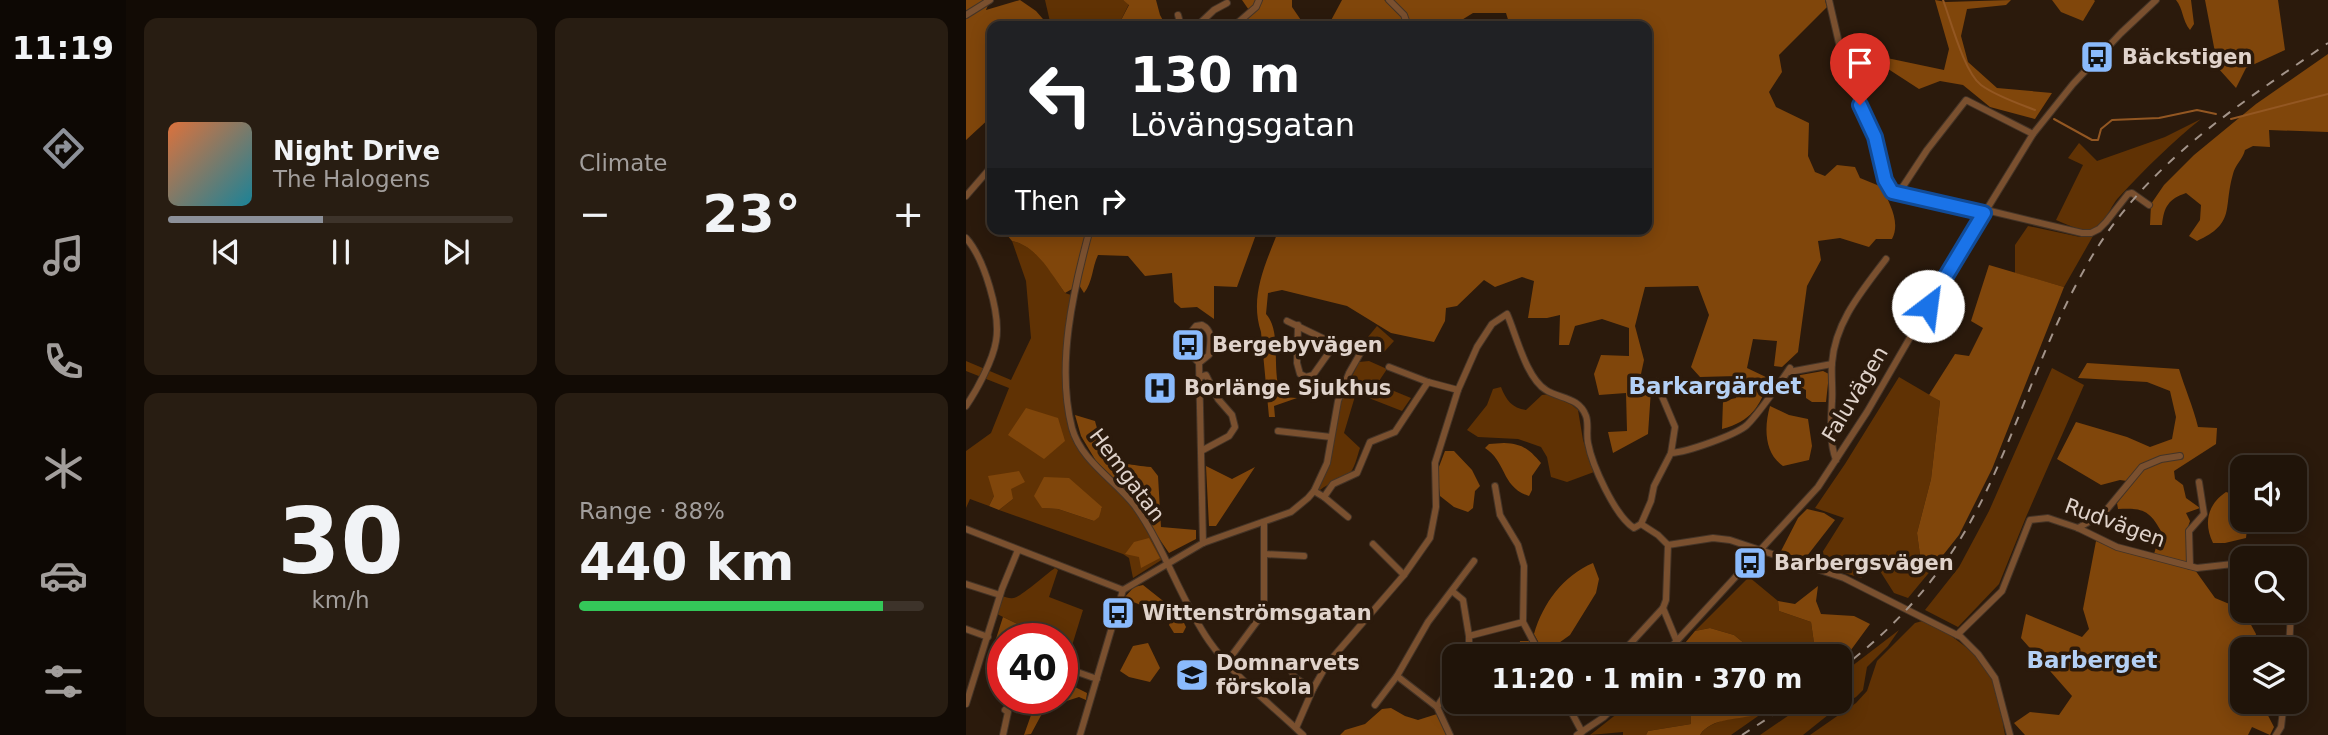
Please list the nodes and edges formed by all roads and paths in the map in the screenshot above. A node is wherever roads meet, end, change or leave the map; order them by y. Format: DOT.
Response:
graph roads {
  1 [pos="990,0"];
  2 [pos="1259,0"];
  3 [pos="1389,0"];
  4 [pos="1829,0"];
  5 [pos="2156,0"];
  6 [pos="1227,3"];
  7 [pos="966,15"];
  8 [pos="1178,15"];
  9 [pos="1180,21"];
  10 [pos="1202,21"];
  11 [pos="1240,21"];
  12 [pos="1406,21"];
  13 [pos="2034,134"];
  14 [pos="987,172"];
  15 [pos="1898,194"];
  16 [pos="966,196"];
  17 [pos="2149,205"];
  18 [pos="1985,212"];
  19 [pos="1088,235"];
  20 [pos="966,238"];
  21 [pos="1886,259"];
  22 [pos="1287,321"];
  23 [pos="1298,325"];
  24 [pos="1335,344"];
  25 [pos="1199,363"];
  26 [pos="1832,364"];
  27 [pos="1389,367"];
  28 [pos="1200,377"];
  29 [pos="1428,382"];
  30 [pos="1656,383"];
  31 [pos="1458,390"];
  32 [pos="966,406"];
  33 [pos="1278,430"];
  34 [pos="1331,437"];
  35 [pos="1203,450"];
  36 [pos="1671,453"];
  37 [pos="2180,456"];
  38 [pos="1836,460"];
  39 [pos="2199,482"];
  40 [pos="1495,486"];
  41 [pos="1314,491"];
  42 [pos="1324,497"];
  43 [pos="1348,517"];
  44 [pos="1264,522"];
  45 [pos="1641,524"];
  46 [pos="2078,528"];
  47 [pos="966,529"];
  48 [pos="1203,543"];
  49 [pos="1373,544"];
  50 [pos="1668,545"];
  51 [pos="1018,550"];
  52 [pos="1761,551"];
  53 [pos="1264,554"];
  54 [pos="1304,556"];
  55 [pos="1474,561"];
  56 [pos="1168,564"];
  57 [pos="2230,564"];
  58 [pos="2190,566"];
  59 [pos="1404,575"];
  60 [pos="966,584"];
  61 [pos="1124,590"];
  62 [pos="1452,592"];
  63 [pos="1000,595"];
  64 [pos="1663,608"];
  65 [pos="1523,622"];
  66 [pos="992,623"];
  67 [pos="966,629"];
  68 [pos="1957,635"];
  69 [pos="1469,636"];
  70 [pos="987,637"];
  71 [pos="987,640"];
  72 [pos="1677,642"];
  73 [pos="1469,644"];
  74 [pos="1535,644"];
  75 [pos="1630,644"];
  76 [pos="1227,662"];
  77 [pos="1289,666"];
  78 [pos="1078,672"];
  79 [pos="1397,676"];
  80 [pos="1097,679"];
  81 [pos="1313,690"];
  82 [pos="1442,699"];
  83 [pos="966,704"];
  84 [pos="1375,705"];
  85 [pos="1437,707"];
  86 [pos="1008,714"];
  87 [pos="1573,714"];
  88 [pos="1607,714"];
  89 [pos="2283,714"];
  90 [pos="1296,728"];
  91 [pos="1580,734"];
  92 [pos="1003,735"];
  93 [pos="1080,735"];
  94 [pos="1303,735"];
  95 [pos="1450,735"];
  96 [pos="2010,735"];
  97 [pos="2276,735"];
  1 -- 7 [label="street"];
  2 -- 11 [label="street"];
  3 -- 12 [label="street"];
  4 -- 15 [label="street"];
  5 -- 13 [label="street, Faluvägen"];
  6 -- 10 [label="street"];
  8 -- 9 [label="street"];
  13 -- 15 [label="street"];
  13 -- 18 [label="street, Faluvägen"];
  14 -- 16 [label="street"];
  15 -- 18 [label="street"];
  17 -- 18 [label="street"];
  18 -- 38 [label="street, Faluvägen"];
  19 -- 56 [label="street, Hemgatan"];
  20 -- 32 [label="street"];
  21 -- 26 [label="street"];
  22 -- 23 [label="street"];
  23 -- 24 [label="street"];
  23 -- 24 [label="street"];
  24 -- 34 [label="street"];
  25 -- 25 [label="street"];
  25 -- 28 [label="street"];
  26 -- 36 [label="street"];
  26 -- 38 [label="street"];
  27 -- 29 [label="street"];
  28 -- 35 [label="street"];
  28 -- 35 [label="street"];
  29 -- 31 [label="street"];
  29 -- 42 [label="street"];
  30 -- 36 [label="street"];
  31 -- 45 [label="street"];
  31 -- 59 [label="street"];
  33 -- 34 [label="street"];
  34 -- 41 [label="street"];
  35 -- 48 [label="street"];
  36 -- 45 [label="street"];
  37 -- 46 [label="street"];
  38 -- 52 [label="street, Faluvägen"];
  39 -- 58 [label="street"];
  40 -- 65 [label="street"];
  41 -- 42 [label="street"];
  41 -- 44 [label="street"];
  42 -- 43 [label="street"];
  44 -- 48 [label="street"];
  44 -- 53 [label="street"];
  45 -- 50 [label="street"];
  46 -- 58 [label="street, Rudvägen"];
  46 -- 68 [label="street, Rudvägen"];
  47 -- 51 [label="street"];
  48 -- 56 [label="street"];
  49 -- 59 [label="street"];
  50 -- 52 [label="street"];
  50 -- 64 [label="street"];
  51 -- 61 [label="street"];
  51 -- 63 [label="street"];
  52 -- 68 [label="street"];
  52 -- 72 [label="street, Faluvägen"];
  53 -- 54 [label="street"];
  53 -- 76 [label="street"];
  55 -- 62 [label="street"];
  56 -- 61 [label="street"];
  56 -- 76 [label="street, Hemgatan"];
  57 -- 58 [label="street, Rudvägen"];
  59 -- 81 [label="street"];
  60 -- 63 [label="street"];
  61 -- 80 [label="street"];
  62 -- 69 [label="street"];
  62 -- 79 [label="street"];
  63 -- 66 [label="street"];
  64 -- 72 [label="street"];
  64 -- 75 [label="street"];
  65 -- 69 [label="street"];
  65 -- 74 [label="street"];
  67 -- 70 [label="street"];
  68 -- 96 [label="street"];
  69 -- 73 [label="street"];
  71 -- 83 [label="street"];
  76 -- 90 [label="street, Hemgatan"];
  77 -- 81 [label="street"];
  78 -- 80 [label="street"];
  79 -- 84 [label="street"];
  79 -- 85 [label="street"];
  80 -- 93 [label="street"];
  81 -- 90 [label="street"];
  82 -- 85 [label="street"];
  85 -- 95 [label="street"];
  86 -- 92 [label="street"];
  87 -- 91 [label="street"];
  88 -- 91 [label="street"];
  89 -- 97 [label="street"];
  90 -- 94 [label="street, Hemgatan"];
}
